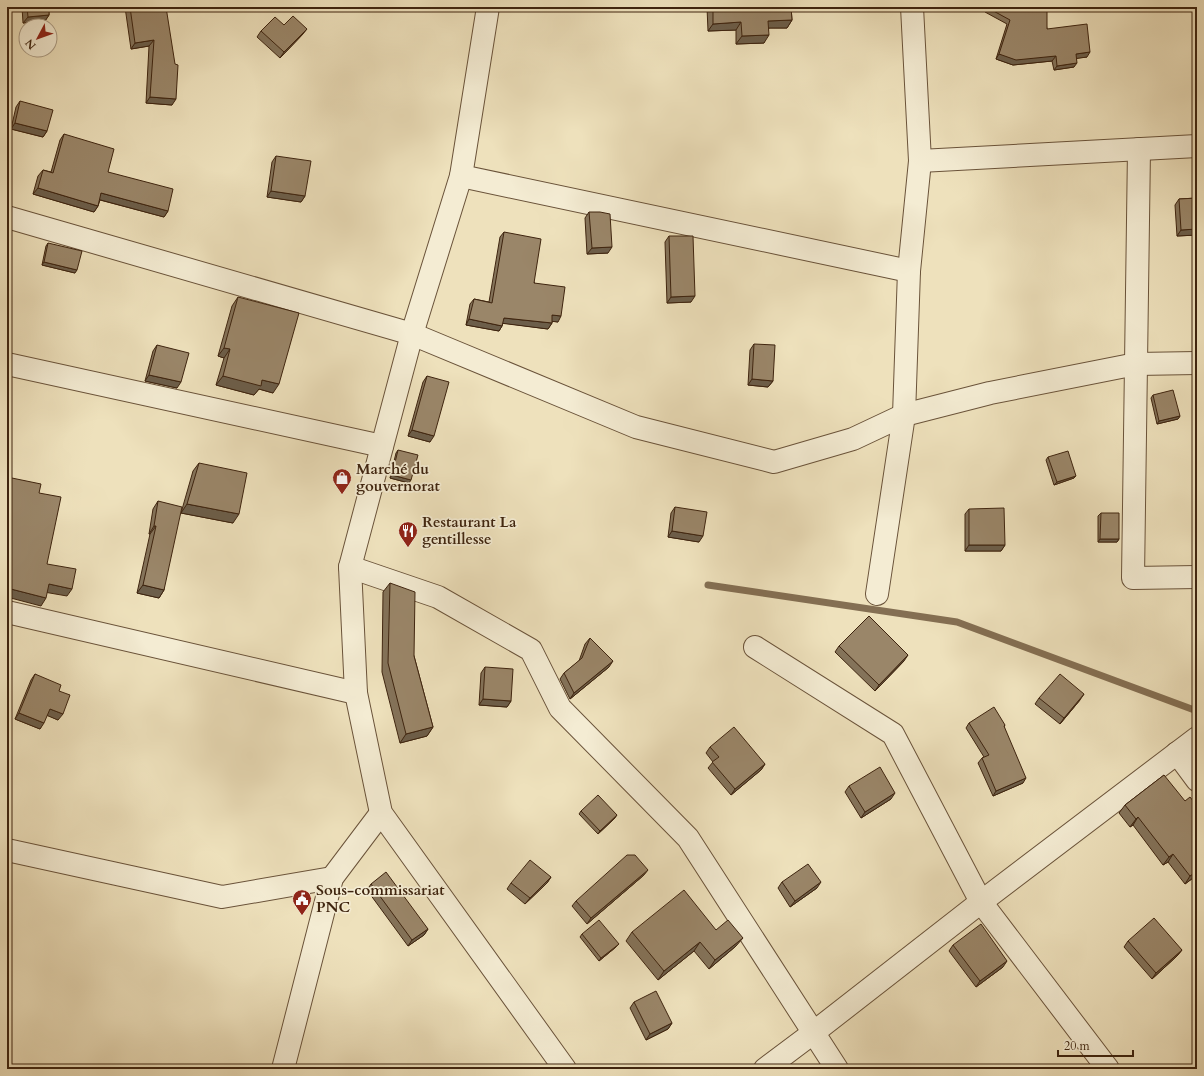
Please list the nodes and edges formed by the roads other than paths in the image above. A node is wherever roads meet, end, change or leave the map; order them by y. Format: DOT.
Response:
graph roads {
  1 [pos="488,7"];
  2 [pos="912,7"];
  3 [pos="1197,146"];
  4 [pos="1139,149"];
  5 [pos="920,161"];
  6 [pos="461,176"];
  7 [pos="7,217"];
  8 [pos="909,270"];
  9 [pos="412,334"];
  10 [pos="1197,363"];
  11 [pos="7,364"];
  12 [pos="1136,364"];
  13 [pos="904,415"];
  14 [pos="382,446"];
  15 [pos="350,567"];
  16 [pos="1197,577"];
  17 [pos="878,594"];
  18 [pos="7,612"];
  19 [pos="755,647"];
  20 [pos="356,693"];
  21 [pos="1197,738"];
  22 [pos="1177,753"];
  23 [pos="1197,780"];
  24 [pos="381,813"];
  25 [pos="7,850"];
  26 [pos="332,878"];
  27 [pos="981,902"];
  28 [pos="813,1033"];
  29 [pos="283,1069"];
  30 [pos="565,1069"];
  31 [pos="764,1069"];
  32 [pos="837,1069"];
  33 [pos="1108,1069"];
  1 -- 6 [label="street"];
  2 -- 5 [label="street"];
  3 -- 4 [label="street"];
  4 -- 5 [label="street"];
  4 -- 12 [label="street"];
  5 -- 8 [label="street"];
  6 -- 8 [label="street"];
  6 -- 9 [label="street"];
  7 -- 9 [label="street"];
  8 -- 13 [label="street"];
  9 -- 13 [label="street"];
  9 -- 14 [label="street"];
  10 -- 12 [label="street"];
  11 -- 14 [label="street"];
  12 -- 13 [label="street"];
  12 -- 16 [label="street"];
  13 -- 17 [label="street"];
  14 -- 15 [label="street"];
  15 -- 20 [label="street"];
  15 -- 28 [label="street"];
  18 -- 20 [label="street"];
  19 -- 27 [label="street"];
  20 -- 24 [label="street"];
  21 -- 22 [label="street"];
  22 -- 23 [label="street"];
  22 -- 27 [label="street"];
  24 -- 26 [label="street"];
  24 -- 30 [label="street"];
  25 -- 26 [label="street"];
  26 -- 29 [label="street"];
  27 -- 28 [label="street"];
  27 -- 33 [label="street"];
  28 -- 31 [label="street"];
  28 -- 32 [label="street"];
}
